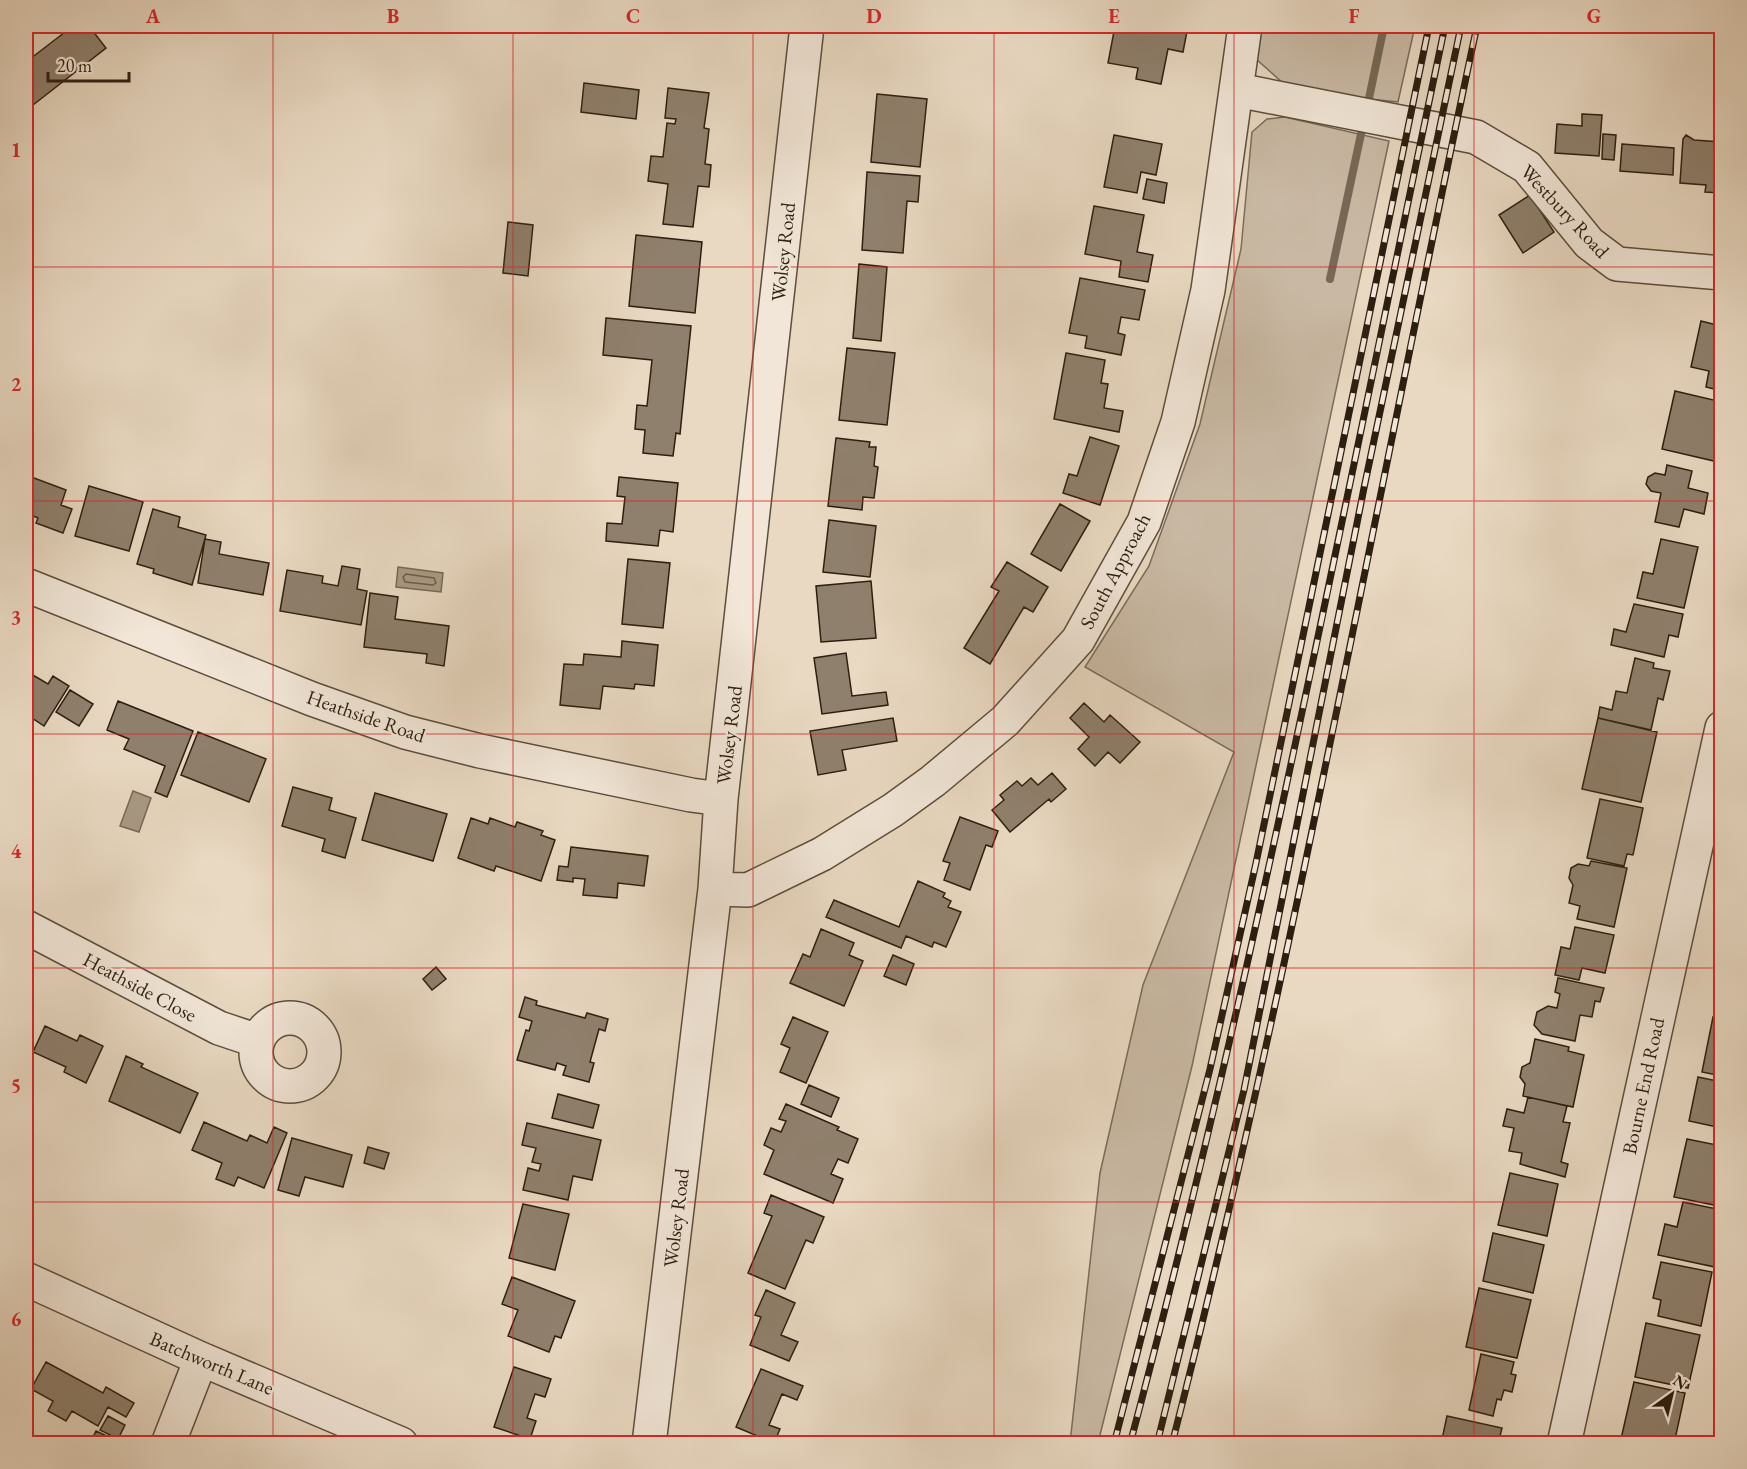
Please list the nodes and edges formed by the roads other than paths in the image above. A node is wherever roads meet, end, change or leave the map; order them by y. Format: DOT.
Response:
graph roads {
  1 [pos="807,26"];
  2 [pos="1245,26"];
  3 [pos="1237,90"];
  4 [pos="1722,273"];
  5 [pos="26,585"];
  6 [pos="1722,728"];
  7 [pos="721,799"];
  8 [pos="715,889"];
  9 [pos="26,927"];
  10 [pos="258,1041"];
  11 [pos="26,1279"];
  12 [pos="201,1359"];
  13 [pos="168,1443"];
  14 [pos="401,1443"];
  15 [pos="650,1443"];
  16 [pos="1564,1443"];
  1 -- 7 [label="street, Wolsey Road"];
  2 -- 3 [label="street, South Approach"];
  3 -- 4 [label="street, Westbury Road"];
  3 -- 8 [label="street, South Approach"];
  5 -- 7 [label="street, Heathside Road"];
  6 -- 16 [label="street, Bourne End Road"];
  7 -- 8 [label="street, Wolsey Road"];
  8 -- 15 [label="street, Wolsey Road"];
  9 -- 10 [label="street, Heathside Close"];
  11 -- 12 [label="street, Batchworth Lane"];
  12 -- 13 [label="street"];
  12 -- 14 [label="street, Batchworth Lane"];
}
